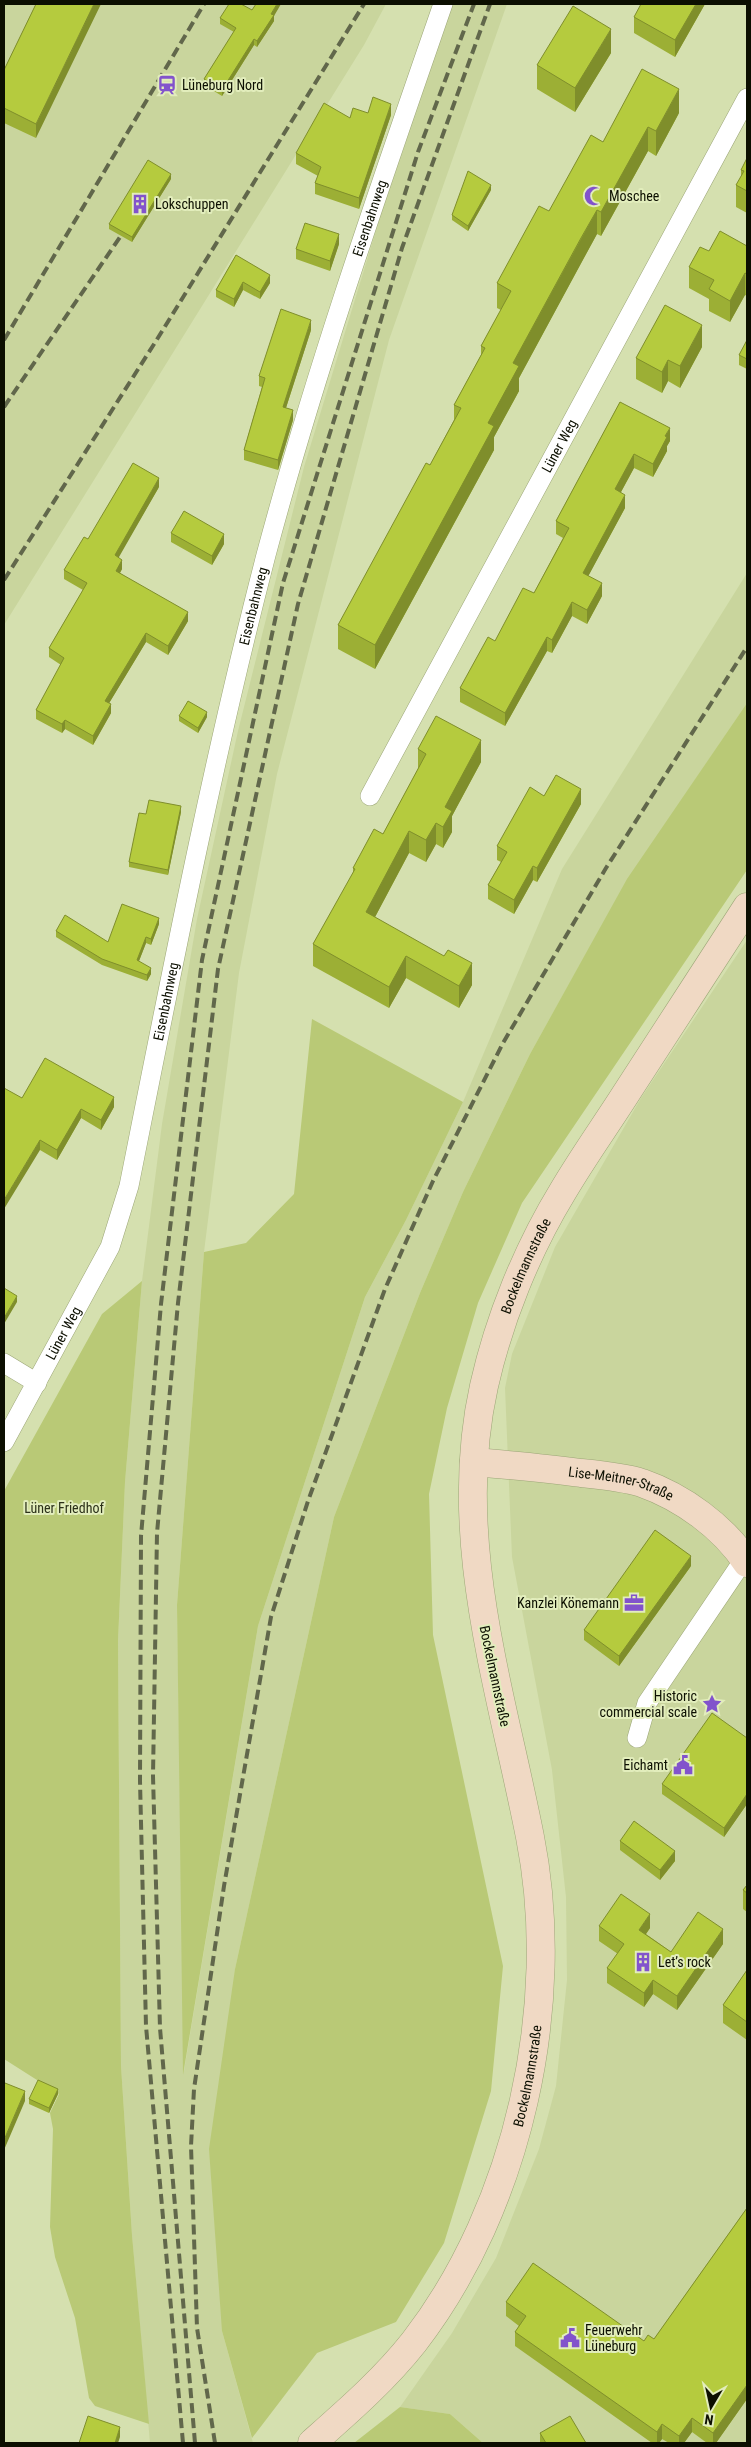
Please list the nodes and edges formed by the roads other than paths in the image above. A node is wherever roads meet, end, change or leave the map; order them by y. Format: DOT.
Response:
graph roads {
  1 [pos="442,4"];
  2 [pos="747,98"];
  3 [pos="370,796"];
  4 [pos="747,908"];
  5 [pos="118,1224"];
  6 [pos="4,1363"];
  7 [pos="37,1383"];
  8 [pos="4,1442"];
  9 [pos="474,1462"];
  10 [pos="746,1559"];
  11 [pos="637,1738"];
  12 [pos="312,2443"];
  1 -- 5 [label="street, Eisenbahnweg"];
  2 -- 3 [label="street, Lüner Weg"];
  4 -- 9 [label="main road, Bockelmannstraße"];
  5 -- 7 [label="street, Lüner Weg"];
  6 -- 7 [label="street"];
  7 -- 8 [label="street, Lüner Weg"];
  9 -- 10 [label="main road, Lise-Meitner-Straße"];
  9 -- 12 [label="main road, Bockelmannstraße"];
  10 -- 11 [label="street, Lise-Meitner-Straße"];
}
